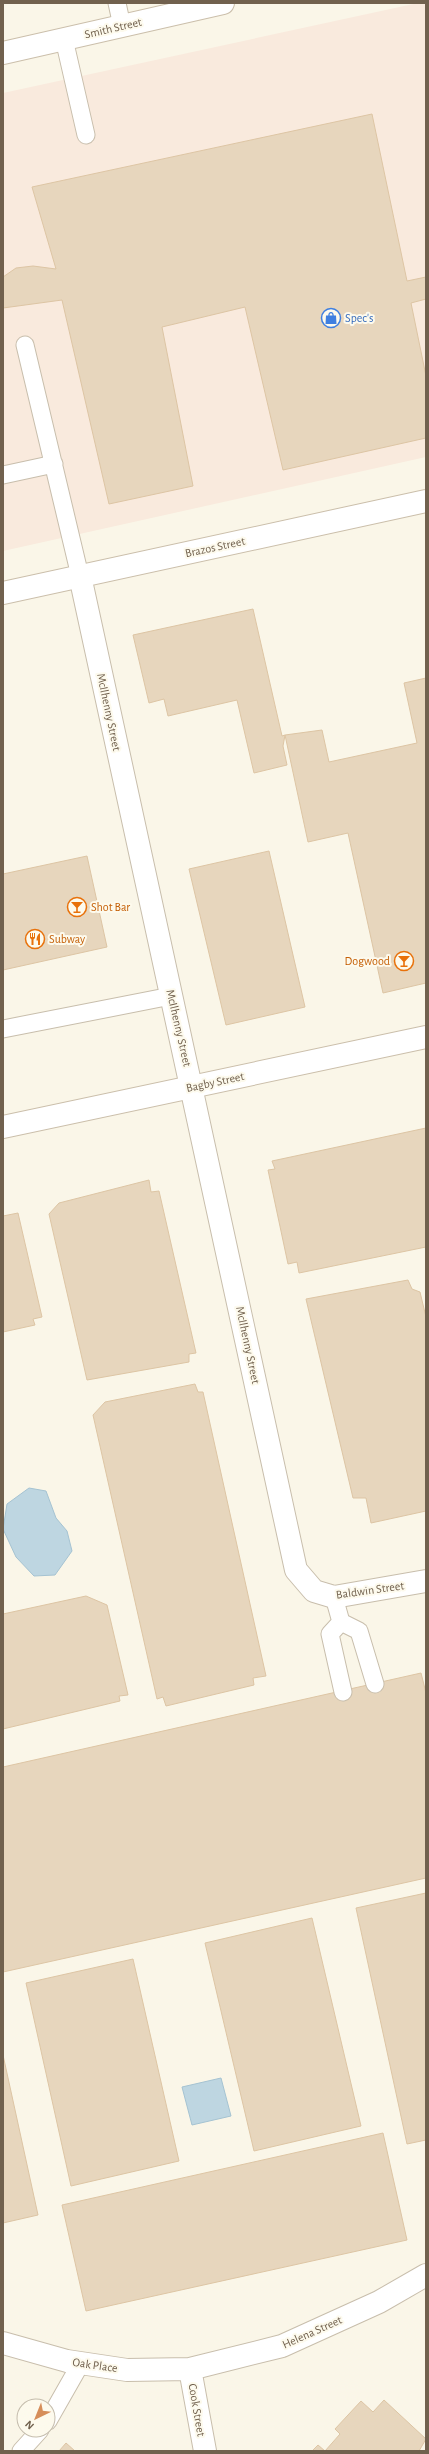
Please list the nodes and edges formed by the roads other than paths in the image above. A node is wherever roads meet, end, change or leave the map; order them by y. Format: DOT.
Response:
graph roads {
  1 [pos="117,3"];
  2 [pos="223,3"];
  3 [pos="122,26"];
  4 [pos="64,39"];
  5 [pos="3,53"];
  6 [pos="86,135"];
  7 [pos="25,345"];
  8 [pos="54,464"];
  9 [pos="3,475"];
  10 [pos="426,500"];
  11 [pos="80,576"];
  12 [pos="3,593"];
  13 [pos="171,996"];
  14 [pos="3,1029"];
  15 [pos="426,1037"];
  16 [pos="192,1087"];
  17 [pos="3,1127"];
  18 [pos="287,1527"];
  19 [pos="426,1581"];
  20 [pos="334,1597"];
  21 [pos="341,1622"];
  22 [pos="375,1684"];
  23 [pos="343,1692"];
  24 [pos="426,2275"];
  25 [pos="3,2343"];
  26 [pos="81,2363"];
  27 [pos="190,2369"];
  28 [pos="56,2407"];
  29 [pos="33,2438"];
  30 [pos="21,2451"];
  31 [pos="204,2451"];
  1 -- 3 [label="lane"];
  2 -- 3 [label="street, Smith Street"];
  3 -- 4 [label="street, Smith Street"];
  4 -- 5 [label="street, Smith Street"];
  4 -- 6 [label="lane"];
  7 -- 8 [label="lane"];
  8 -- 9 [label="lane"];
  8 -- 11 [label="lane"];
  10 -- 11 [label="street, Brazos Street"];
  11 -- 12 [label="street, Brazos Street"];
  11 -- 13 [label="street, McIlhenny Street"];
  13 -- 14 [label="lane"];
  13 -- 16 [label="street, McIlhenny Street"];
  15 -- 16 [label="street, Bagby Street"];
  16 -- 17 [label="street, Bagby Street"];
  16 -- 18 [label="street, McIlhenny Street"];
  18 -- 20 [label="street, Baldwin Street"];
  19 -- 20 [label="street, Baldwin Street"];
  20 -- 21 [label="lane"];
  21 -- 22 [label="lane"];
  21 -- 23 [label="lane"];
  24 -- 27 [label="street, Helena Street"];
  25 -- 26 [label="street, Oak Place"];
  26 -- 27 [label="street, Oak Place"];
  26 -- 28 [label="lane"];
  27 -- 31 [label="street, Cook Street"];
  29 -- 30 [label="lane"];
}
